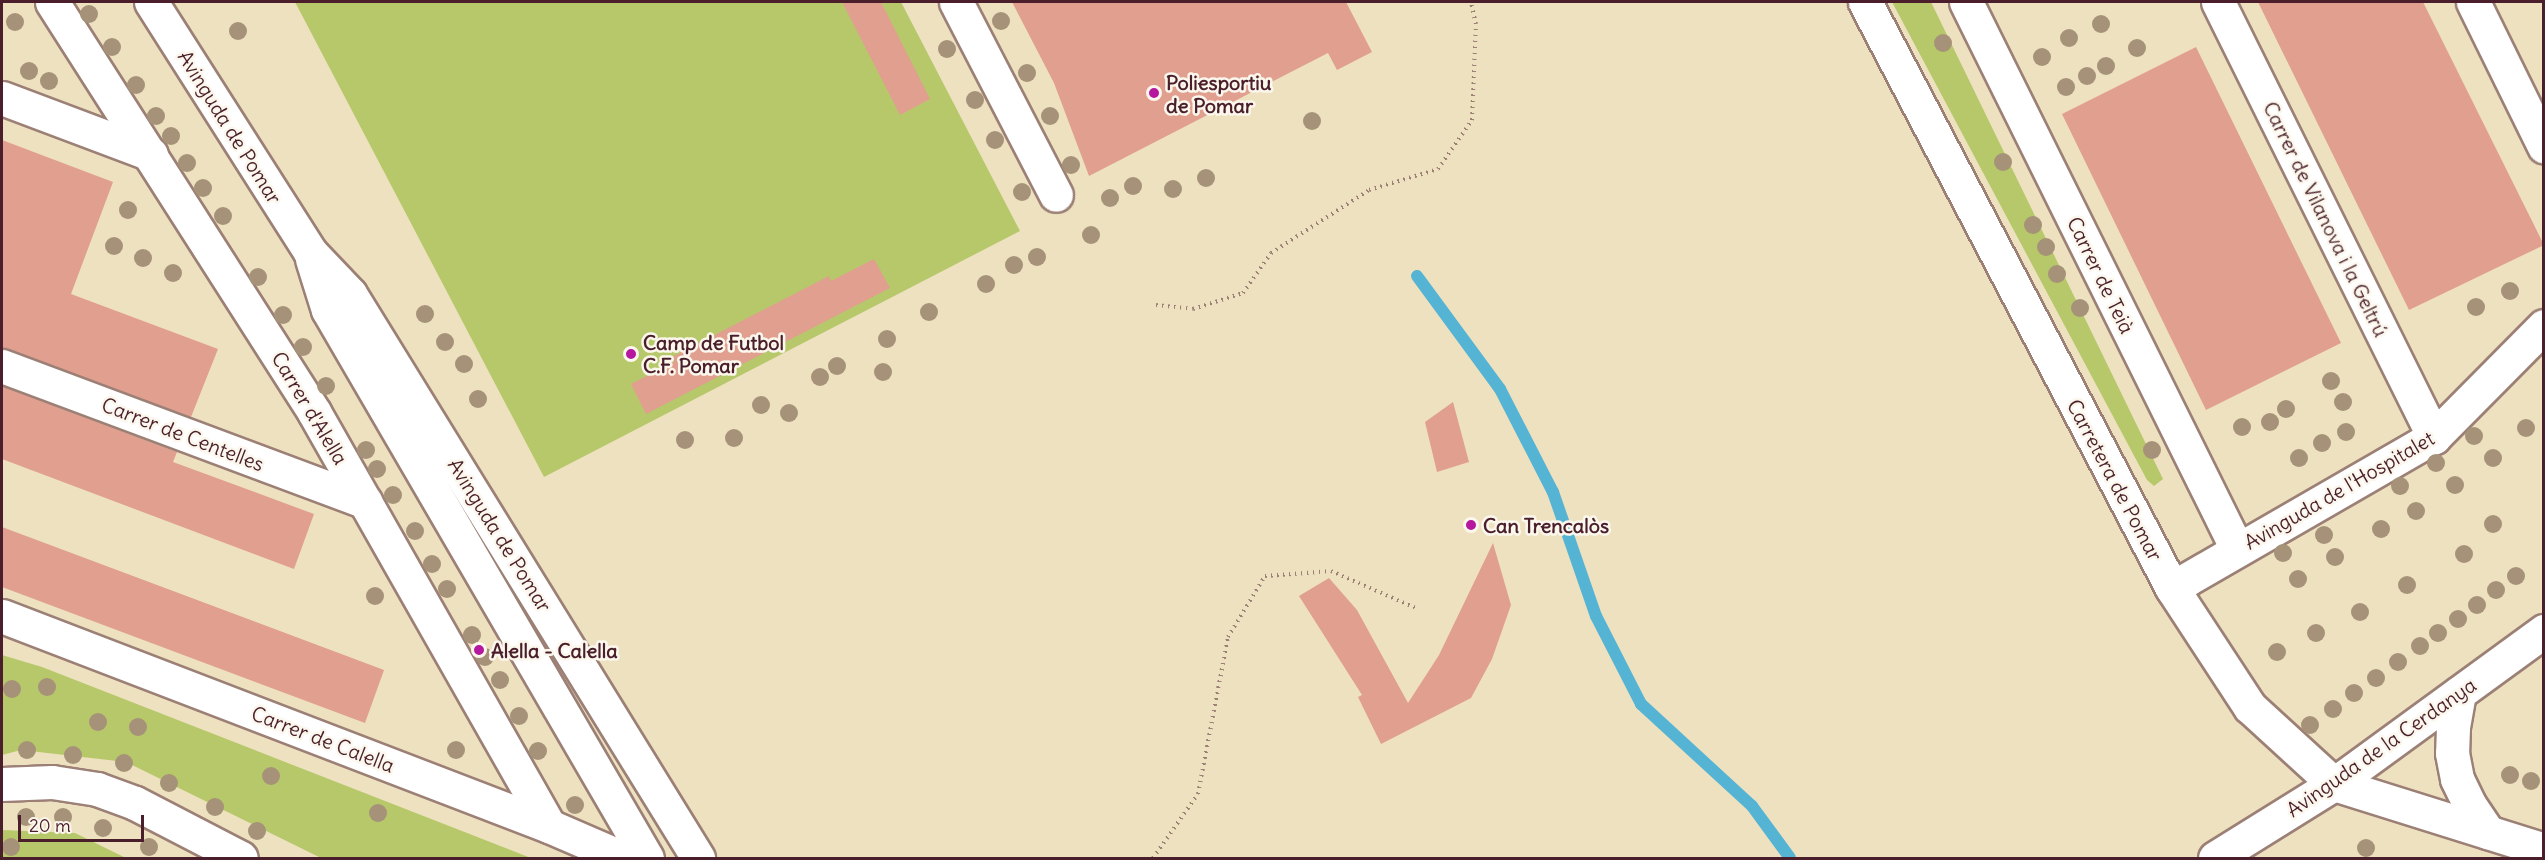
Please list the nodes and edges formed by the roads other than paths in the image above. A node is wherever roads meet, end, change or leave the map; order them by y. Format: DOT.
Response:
graph roads {
  1 [pos="52,2"];
  2 [pos="151,2"];
  3 [pos="956,2"];
  4 [pos="1865,2"];
  5 [pos="1966,2"];
  6 [pos="2218,2"];
  7 [pos="2473,2"];
  8 [pos="2,98"];
  9 [pos="2544,147"];
  10 [pos="151,154"];
  11 [pos="1056,195"];
  12 [pos="310,252"];
  13 [pos="2544,326"];
  14 [pos="2,366"];
  15 [pos="2434,437"];
  16 [pos="365,502"];
  17 [pos="2236,549"];
  18 [pos="2172,588"];
  19 [pos="2,616"];
  20 [pos="2544,631"];
  21 [pos="588,676"];
  22 [pos="2459,693"];
  23 [pos="2,784"];
  24 [pos="2334,784"];
  25 [pos="549,826"];
  26 [pos="2488,832"];
  27 [pos="2544,850"];
  28 [pos="241,858"];
  29 [pos="654,858"];
  30 [pos="698,858"];
  31 [pos="2215,858"];
  1 -- 10 [label="street, Carrer d'Alella"];
  2 -- 12 [label="street, Avinguda de Pomar"];
  3 -- 11 [label="street"];
  4 -- 18 [label="street, Carretera de Pomar"];
  5 -- 17 [label="street, Carrer de Teià"];
  6 -- 15 [label="street, Carrer de Vilanova i la Geltrú"];
  7 -- 9 [label="street"];
  8 -- 10 [label="street"];
  10 -- 16 [label="street, Carrer d'Alella"];
  12 -- 21 [label="street, Avinguda de Pomar"];
  12 -- 29 [label="street, Avinguda de Pomar"];
  13 -- 15 [label="street, Avinguda de l'Hospitalet"];
  14 -- 16 [label="street, Carrer de Centelles"];
  15 -- 17 [label="street, Avinguda de l'Hospitalet"];
  16 -- 25 [label="street, Carrer d'Alella"];
  17 -- 18 [label="street, Avinguda de l'Hospitalet"];
  18 -- 24 [label="street, Carretera de Pomar"];
  19 -- 25 [label="street, Carrer de Calella"];
  20 -- 22 [label="street, Avinguda de la Cerdanya"];
  21 -- 29 [label="street"];
  21 -- 30 [label="street, Avinguda de Pomar"];
  22 -- 24 [label="street, Avinguda de la Cerdanya"];
  22 -- 26 [label="street"];
  23 -- 28 [label="street"];
  24 -- 26 [label="street, Carretera de Pomar"];
  24 -- 31 [label="street, Avinguda de la Cerdanya"];
  25 -- 29 [label="street, Carrer de Calella"];
  26 -- 27 [label="street, Carretera de Pomar"];
}
